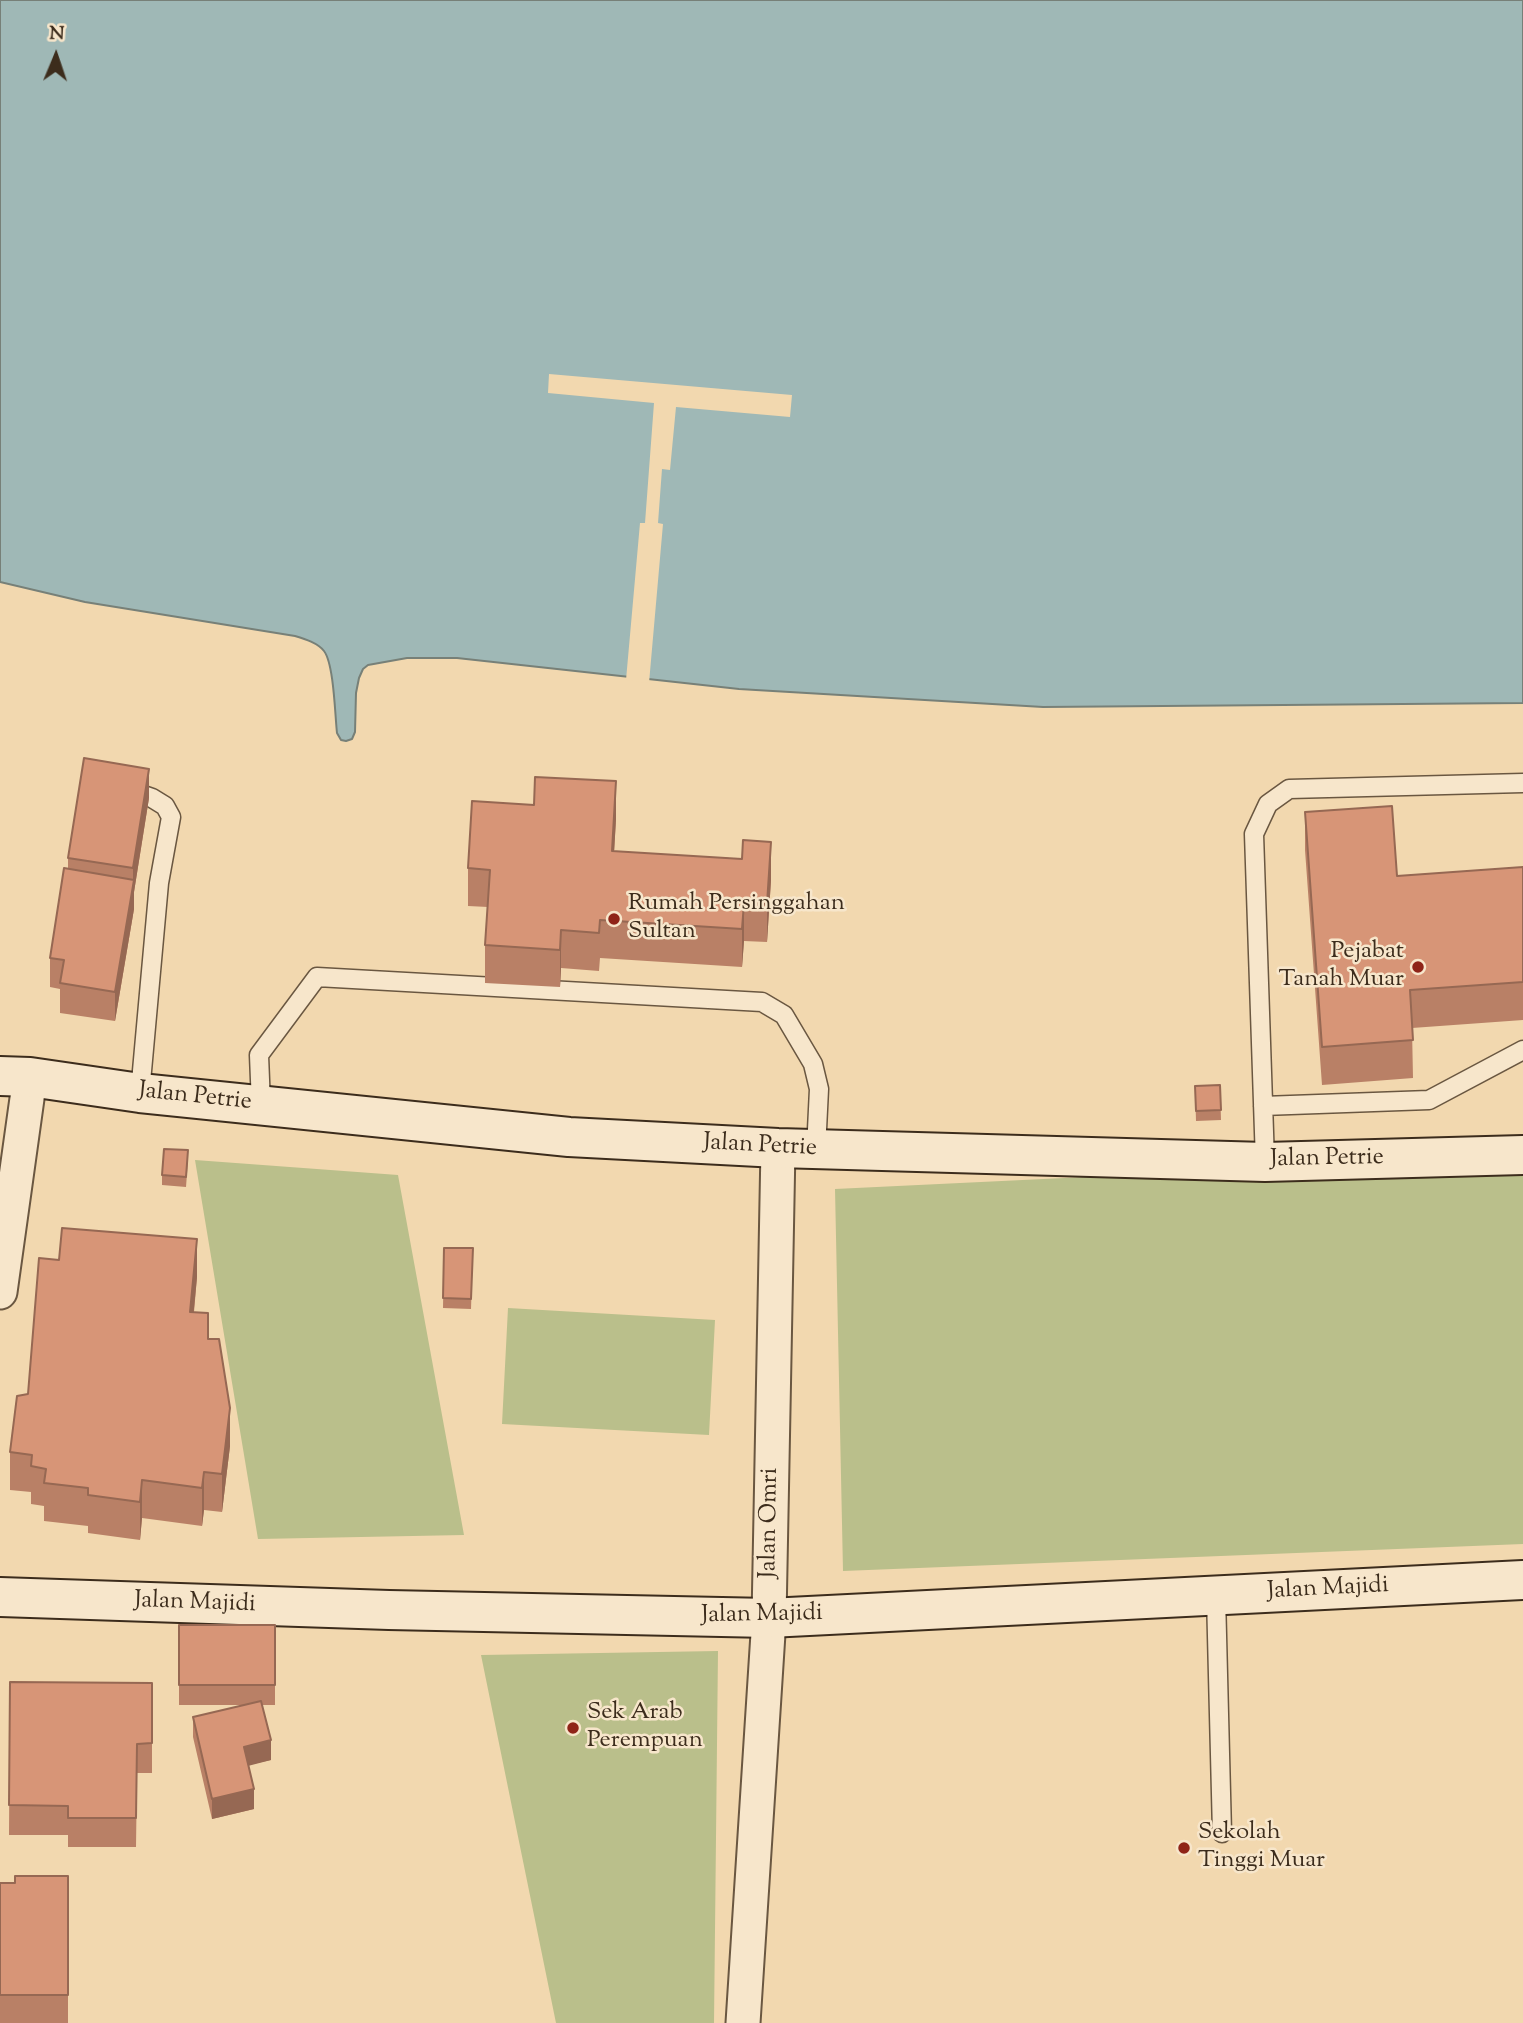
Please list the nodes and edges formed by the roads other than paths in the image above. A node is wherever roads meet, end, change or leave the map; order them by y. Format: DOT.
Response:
graph roads {
  1 [pos="1523,783"];
  2 [pos="108,787"];
  3 [pos="1523,1050"];
  4 [pos="15,1076"];
  5 [pos="140,1093"];
  6 [pos="261,1105"];
  7 [pos="1263,1106"];
  8 [pos="778,1149"];
  9 [pos="816,1150"];
  10 [pos="1523,1155"];
  11 [pos="1265,1162"];
  12 [pos="4,1238"];
  13 [pos="0,1292"];
  14 [pos="1523,1580"];
  15 [pos="1216,1596"];
  16 [pos="0,1597"];
  17 [pos="769,1618"];
  18 [pos="1222,1833"];
  19 [pos="743,2023"];
  1 -- 7 [label="lane"];
  2 -- 5 [label="lane"];
  3 -- 7 [label="lane"];
  4 -- 5 [label="street, Jalan Petrie"];
  4 -- 12 [label="street"];
  5 -- 6 [label="street, Jalan Petrie"];
  6 -- 8 [label="street, Jalan Petrie"];
  6 -- 9 [label="lane"];
  7 -- 11 [label="lane"];
  8 -- 9 [label="street, Jalan Petrie"];
  8 -- 17 [label="street, Jalan Omri"];
  9 -- 11 [label="street, Jalan Petrie"];
  10 -- 11 [label="street, Jalan Petrie"];
  12 -- 13 [label="street"];
  14 -- 15 [label="street, Jalan Majidi"];
  15 -- 17 [label="street, Jalan Majidi"];
  15 -- 18 [label="lane"];
  16 -- 17 [label="street, Jalan Majidi"];
  17 -- 19 [label="street, Jalan Omri"];
}
